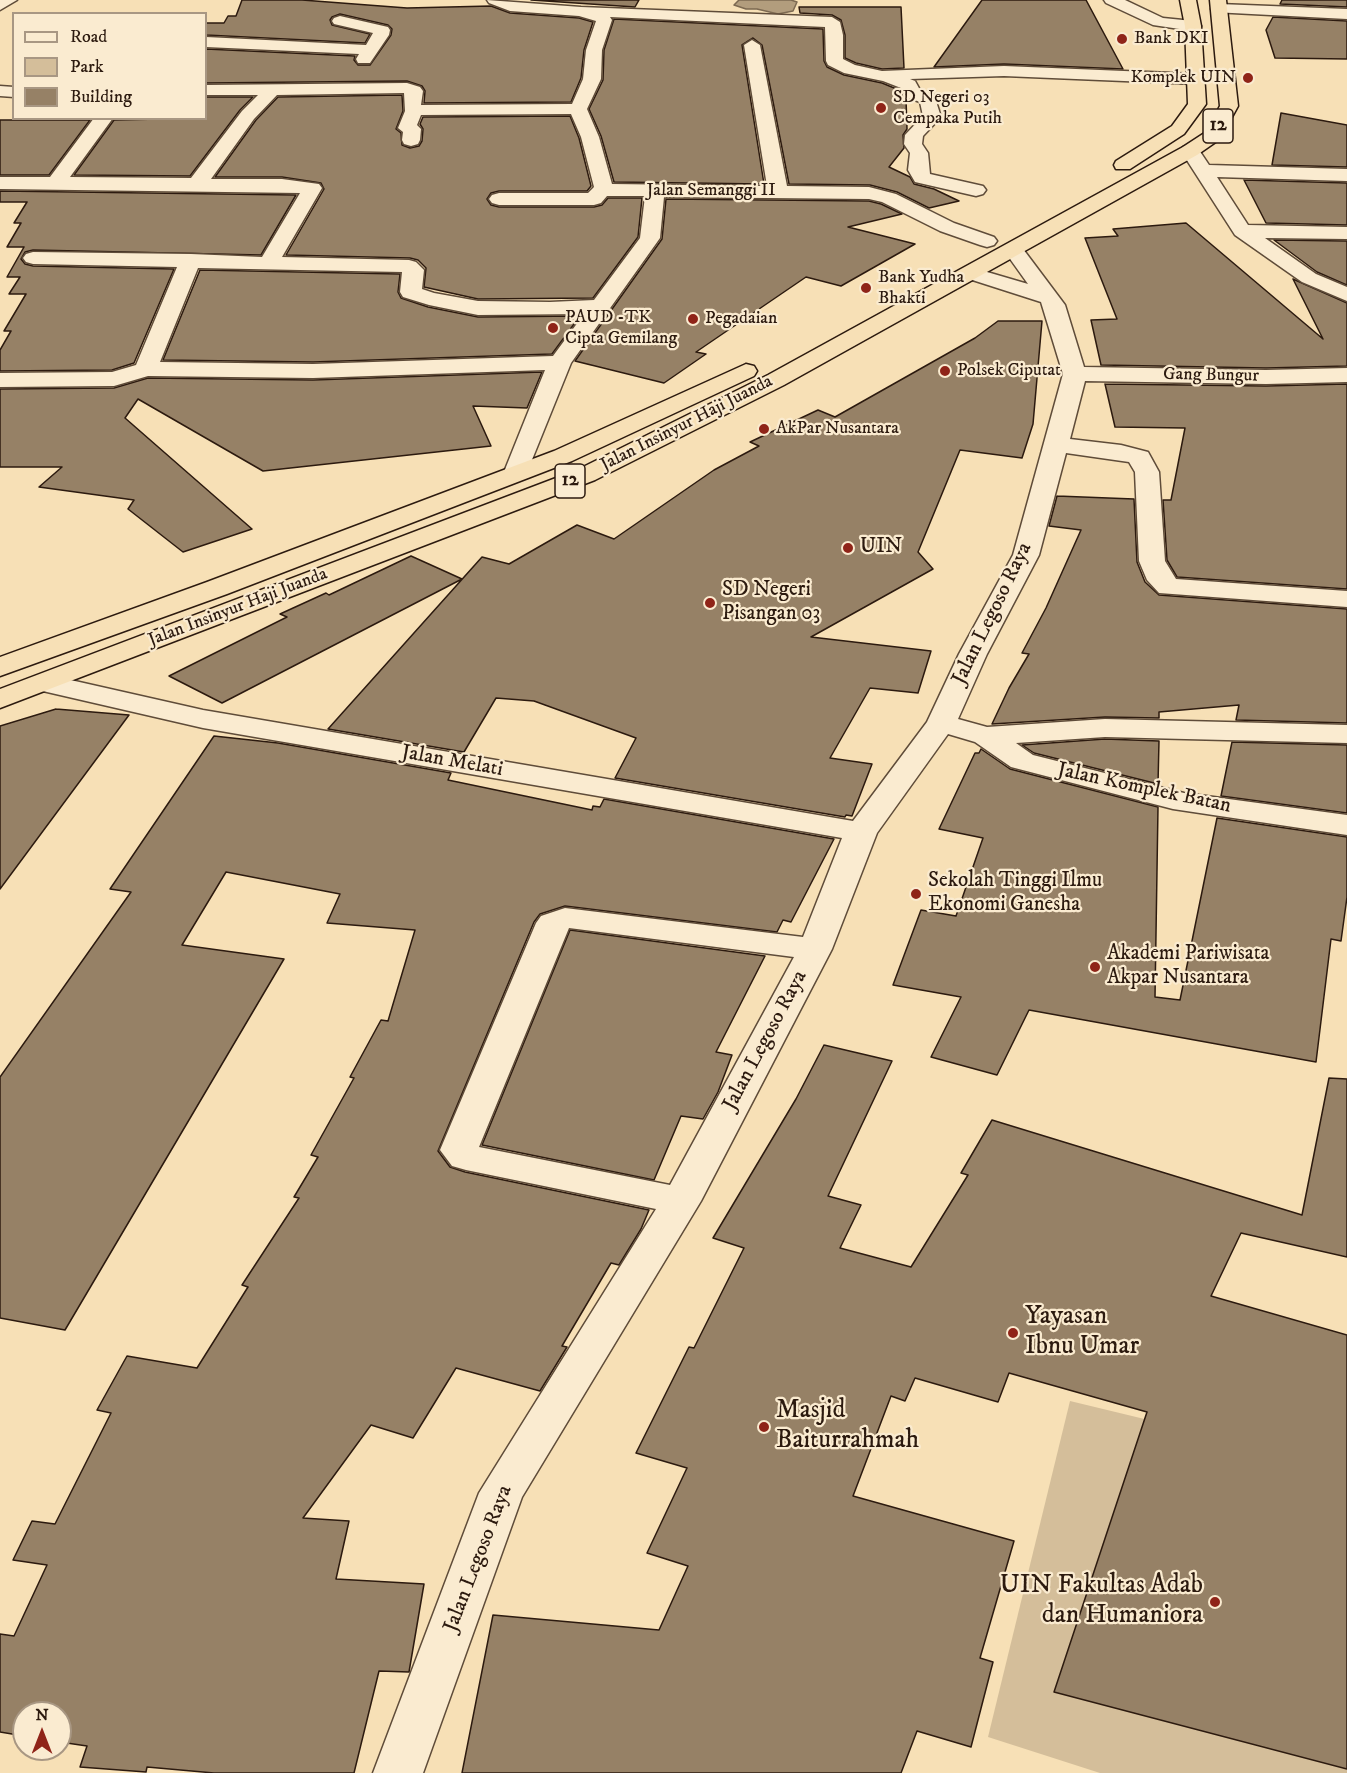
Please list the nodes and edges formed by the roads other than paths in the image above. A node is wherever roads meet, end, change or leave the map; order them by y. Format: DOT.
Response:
graph roads {
  1 [pos="9,0"];
  2 [pos="495,0"];
  3 [pos="1112,0"];
  4 [pos="1188,0"];
  5 [pos="1218,4"];
  6 [pos="0,5"];
  7 [pos="579,10"];
  8 [pos="1347,14"];
  9 [pos="340,21"];
  10 [pos="1193,26"];
  11 [pos="207,42"];
  12 [pos="752,45"];
  13 [pos="371,50"];
  14 [pos="880,75"];
  15 [pos="1196,79"];
  16 [pos="273,89"];
  17 [pos="342,89"];
  18 [pos="207,90"];
  19 [pos="578,109"];
  20 [pos="414,110"];
  21 [pos="103,120"];
  22 [pos="411,140"];
  23 [pos="1197,161"];
  24 [pos="1107,174"];
  25 [pos="1347,175"];
  26 [pos="0,183"];
  27 [pos="56,183"];
  28 [pos="197,184"];
  29 [pos="607,190"];
  30 [pos="976,190"];
  31 [pos="655,191"];
  32 [pos="778,191"];
  33 [pos="1077,193"];
  34 [pos="500,199"];
  35 [pos="1242,231"];
  36 [pos="1347,233"];
  37 [pos="987,241"];
  38 [pos="1013,249"];
  39 [pos="33,258"];
  40 [pos="191,260"];
  41 [pos="269,262"];
  42 [pos="970,273"];
  43 [pos="1344,293"];
  44 [pos="1048,297"];
  45 [pos="602,306"];
  46 [pos="560,363"];
  47 [pos="146,369"];
  48 [pos="1075,374"];
  49 [pos="1347,375"];
  50 [pos="0,380"];
  51 [pos="1056,445"];
  52 [pos="516,472"];
  53 [pos="1347,599"];
  54 [pos="0,667"];
  55 [pos="45,682"];
  56 [pos="0,699"];
  57 [pos="941,723"];
  58 [pos="1347,734"];
  59 [pos="986,736"];
  60 [pos="1347,825"];
  61 [pos="861,832"];
  62 [pos="815,949"];
  63 [pos="681,1201"];
  64 [pos="398,1773"];
  1 -- 6 [label="street"];
  2 -- 7 [label="street"];
  3 -- 10 [label="street"];
  4 -- 10 [label="highway, 12"];
  5 -- 8 [label="street"];
  5 -- 23 [label="highway, Jalan Insinyur Haji Juanda / 12"];
  7 -- 14 [label="street"];
  7 -- 19 [label="street"];
  9 -- 13 [label="street"];
  10 -- 15 [label="highway, 12"];
  11 -- 13 [label="street"];
  12 -- 32 [label="street"];
  13 -- 17 [label="street"];
  14 -- 15 [label="street"];
  14 -- 30 [label="street"];
  15 -- 24 [label="highway, 12"];
  16 -- 17 [label="street"];
  16 -- 18 [label="street"];
  16 -- 28 [label="street"];
  17 -- 20 [label="street"];
  19 -- 20 [label="street"];
  19 -- 29 [label="street"];
  20 -- 22 [label="street"];
  21 -- 27 [label="street"];
  23 -- 25 [label="street"];
  23 -- 35 [label="street"];
  23 -- 38 [label="highway, Jalan Insinyur Haji Juanda / 12"];
  26 -- 27 [label="street"];
  27 -- 28 [label="street"];
  28 -- 41 [label="street"];
  29 -- 31 [label="street, Jalan Semanggi II"];
  29 -- 34 [label="street"];
  31 -- 32 [label="street, Jalan Semanggi II"];
  31 -- 45 [label="street"];
  32 -- 37 [label="street, Jalan Semanggi II"];
  33 -- 37 [label="highway, Jalan Insinyur Haji Juanda / 12"];
  35 -- 36 [label="street"];
  35 -- 43 [label="street"];
  37 -- 52 [label="highway, Jalan Insinyur Haji Juanda / 12"];
  38 -- 42 [label="highway, Jalan Insinyur Haji Juanda / 12"];
  38 -- 44 [label="street"];
  39 -- 40 [label="street"];
  40 -- 41 [label="street"];
  40 -- 47 [label="street"];
  41 -- 45 [label="street"];
  42 -- 44 [label="street"];
  42 -- 55 [label="highway, Jalan Insinyur Haji Juanda / 12"];
  44 -- 48 [label="street"];
  45 -- 46 [label="street"];
  46 -- 47 [label="street"];
  46 -- 52 [label="street"];
  47 -- 50 [label="street"];
  48 -- 49 [label="street, Gang Bungur"];
  48 -- 51 [label="street, Jalan Legoso Raya"];
  51 -- 53 [label="street"];
  51 -- 57 [label="street, Jalan Legoso Raya"];
  52 -- 54 [label="highway, Jalan Insinyur Haji Juanda / 12"];
  55 -- 56 [label="highway, Jalan Insinyur Haji Juanda / 12"];
  55 -- 61 [label="street, Jalan Melati"];
  57 -- 59 [label="street, Jalan Komplek Batan"];
  57 -- 61 [label="street, Jalan Legoso Raya"];
  58 -- 59 [label="street, Jalan Komplek Batan"];
  59 -- 60 [label="street, Jalan Komplek Batan"];
  61 -- 62 [label="street, Jalan Legoso Raya"];
  62 -- 63 [label="street, Jalan Legoso Raya"];
  62 -- 63 [label="street"];
  63 -- 64 [label="street, Jalan Legoso Raya"];
}
